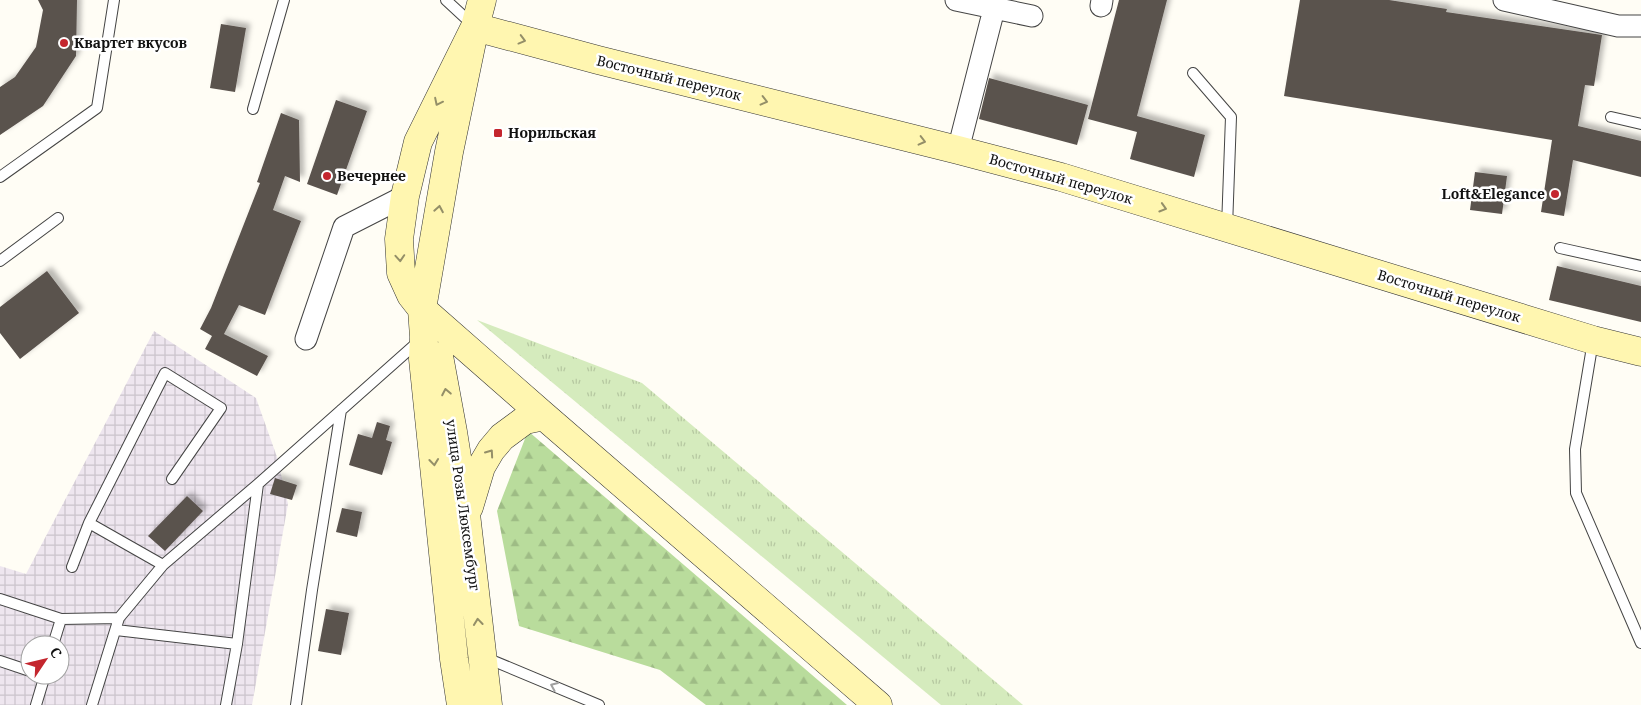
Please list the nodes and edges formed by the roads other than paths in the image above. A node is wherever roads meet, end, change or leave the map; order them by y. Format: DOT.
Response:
graph roads {
  1 [pos="114,0"];
  2 [pos="284,0"];
  3 [pos="446,0"];
  4 [pos="482,0"];
  5 [pos="956,0"];
  6 [pos="1504,0"];
  7 [pos="994,9"];
  8 [pos="1032,16"];
  9 [pos="1641,26"];
  10 [pos="475,27"];
  11 [pos="1193,73"];
  12 [pos="253,108"];
  13 [pos="1612,117"];
  14 [pos="1641,124"];
  15 [pos="958,150"];
  16 [pos="0,177"];
  17 [pos="405,196"];
  18 [pos="58,218"];
  19 [pos="1227,228"];
  20 [pos="1560,248"];
  21 [pos="0,261"];
  22 [pos="1641,266"];
  23 [pos="422,309"];
  24 [pos="424,336"];
  25 [pos="306,339"];
  26 [pos="1593,340"];
  27 [pos="1641,352"];
  28 [pos="342,410"];
  29 [pos="544,416"];
  30 [pos="172,479"];
  31 [pos="258,484"];
  32 [pos="466,514"];
  33 [pos="89,523"];
  34 [pos="163,565"];
  35 [pos="72,568"];
  36 [pos="0,599"];
  37 [pos="119,618"];
  38 [pos="61,619"];
  39 [pos="116,630"];
  40 [pos="56,635"];
  41 [pos="1641,643"];
  42 [pos="237,644"];
  43 [pos="482,656"];
  44 [pos="454,659"];
  45 [pos="0,661"];
  46 [pos="20,668"];
  47 [pos="41,685"];
  48 [pos="36,705"];
  49 [pos="92,705"];
  50 [pos="226,705"];
  51 [pos="296,705"];
  52 [pos="461,705"];
  53 [pos="488,705"];
  54 [pos="599,705"];
  55 [pos="878,705"];
  1 -- 16 [label="lane"];
  2 -- 12 [label="lane"];
  3 -- 10 [label="lane"];
  4 -- 10 [label="main road, улица Розы Люксембург"];
  5 -- 7 [label="street"];
  6 -- 9 [label="street"];
  7 -- 8 [label="street"];
  7 -- 15 [label="street"];
  10 -- 15 [label="main road, Восточный переулок, one-way"];
  10 -- 17 [label="main road, one-way"];
  23 -- 10 [label="main road, улица Розы Люксембург, one-way"];
  11 -- 19 [label="lane"];
  13 -- 14 [label="lane"];
  15 -- 19 [label="main road, Восточный переулок, one-way"];
  17 -- 23 [label="main road, one-way"];
  17 -- 25 [label="street"];
  18 -- 21 [label="lane"];
  19 -- 26 [label="main road, Восточный переулок"];
  20 -- 22 [label="lane"];
  23 -- 24 [label="main road, улица Розы Люксембург"];
  23 -- 29 [label="main road"];
  32 -- 23 [label="main road, улица Розы Люксембург, one-way"];
  24 -- 28 [label="lane"];
  24 -- 44 [label="main road, улица Розы Люксембург, one-way"];
  26 -- 27 [label="main road, Восточный переулок"];
  26 -- 41 [label="lane"];
  28 -- 31 [label="lane"];
  28 -- 51 [label="lane"];
  32 -- 29 [label="main road, one-way"];
  29 -- 55 [label="main road"];
  30 -- 33 [label="lane"];
  31 -- 34 [label="lane"];
  31 -- 42 [label="lane"];
  43 -- 32 [label="main road, улица Розы Люксембург, one-way"];
  33 -- 34 [label="lane"];
  33 -- 35 [label="lane"];
  34 -- 37 [label="lane"];
  36 -- 38 [label="lane"];
  37 -- 38 [label="lane"];
  37 -- 39 [label="lane"];
  38 -- 40 [label="lane"];
  39 -- 42 [label="lane"];
  39 -- 49 [label="lane"];
  42 -- 50 [label="lane"];
  43 -- 44 [label="main road"];
  43 -- 53 [label="main road, улица Розы Люксембург"];
  54 -- 43 [label="lane, one-way"];
  44 -- 52 [label="main road, улица Розы Люксембург"];
  45 -- 46 [label="lane"];
  47 -- 48 [label="lane"];
}
